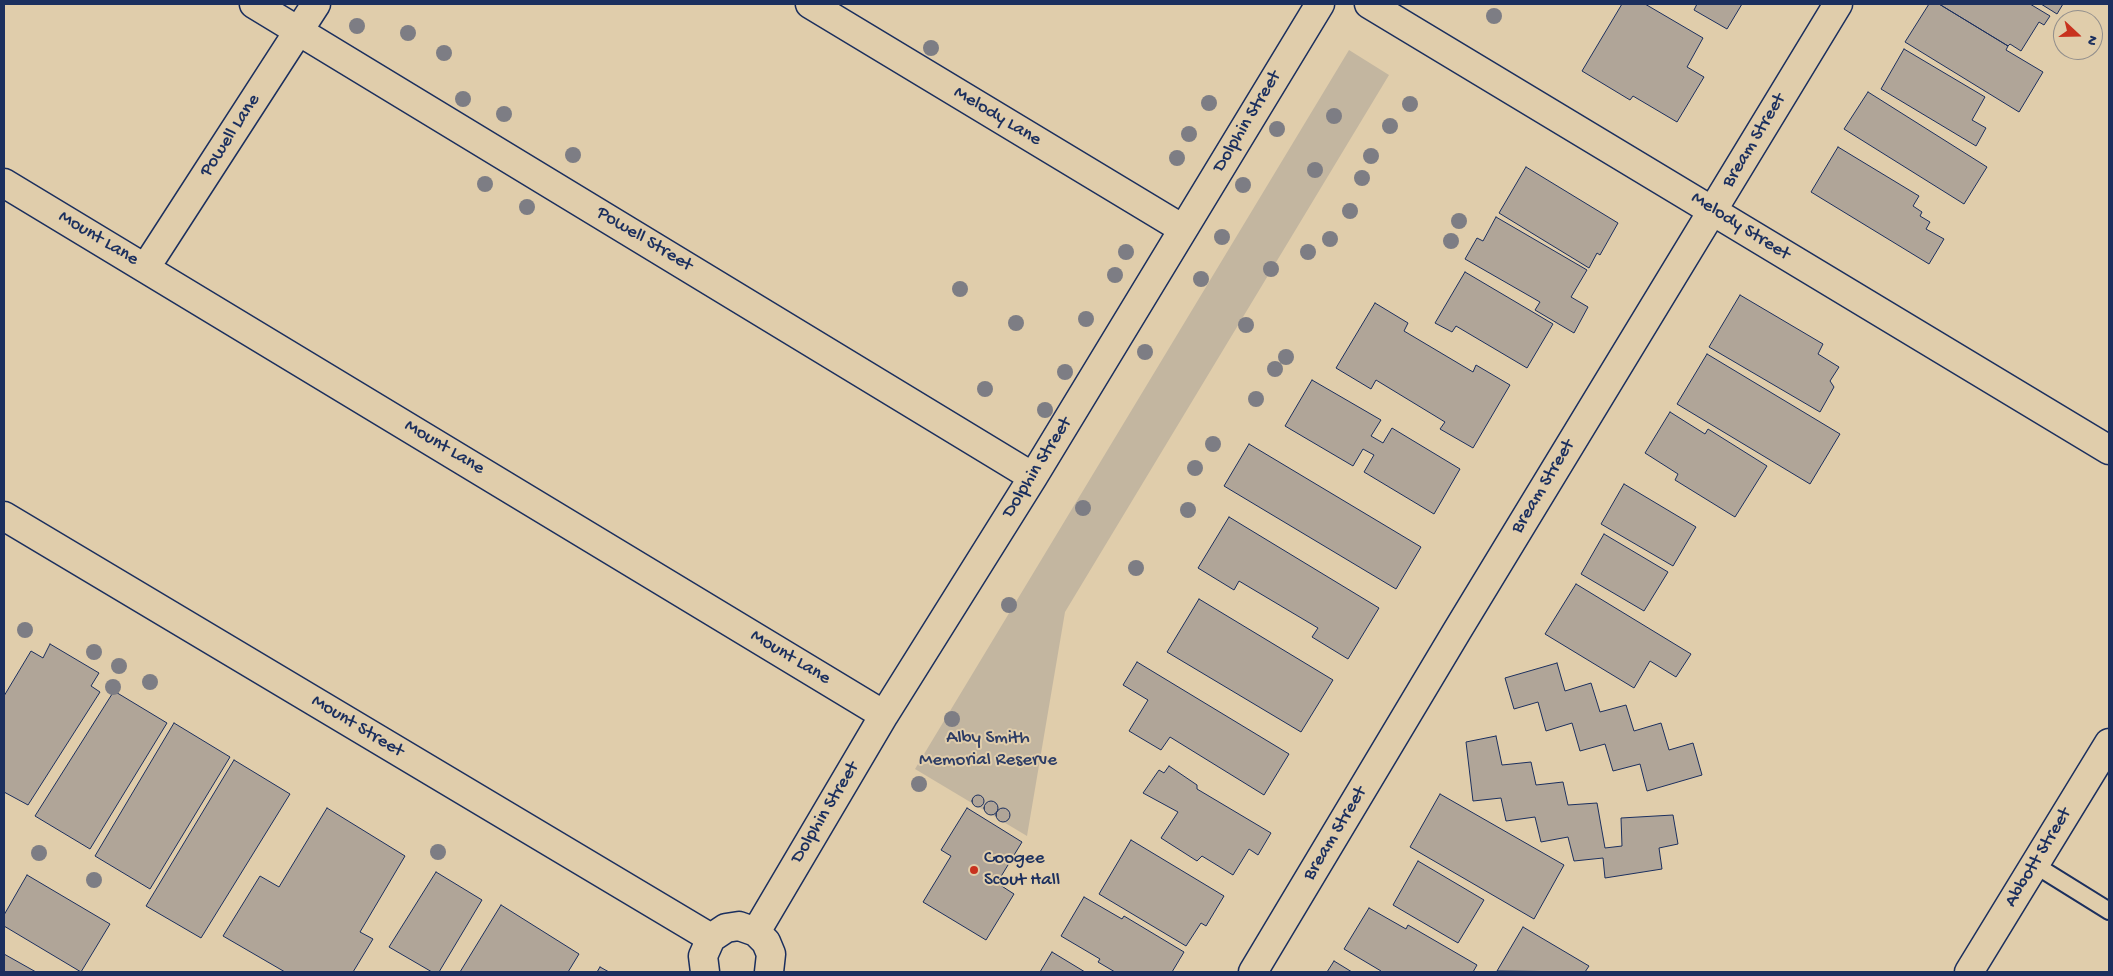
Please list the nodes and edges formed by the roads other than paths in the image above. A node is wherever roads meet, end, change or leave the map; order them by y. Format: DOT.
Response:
graph roads {
  1 [pos="254,4"];
  2 [pos="316,4"];
  3 [pos="810,4"];
  4 [pos="1320,4"];
  5 [pos="1370,4"];
  6 [pos="1838,4"];
  7 [pos="299,31"];
  8 [pos="4,182"];
  9 [pos="1712,210"];
  10 [pos="1183,229"];
  11 [pos="146,267"];
  12 [pos="2109,450"];
  13 [pos="1034,477"];
  14 [pos="4,516"];
  15 [pos="884,715"];
  16 [pos="2109,743"];
  17 [pos="2035,865"];
  18 [pos="2109,911"];
  19 [pos="756,932"];
  20 [pos="711,938"];
  21 [pos="704,972"];
  22 [pos="769,972"];
  23 [pos="1253,972"];
  24 [pos="1969,972"];
  1 -- 7 [label="street, Powell Street"];
  2 -- 7 [label="street, Powell Lane"];
  3 -- 10 [label="street, Melody Lane"];
  4 -- 10 [label="street, Dolphin Street"];
  5 -- 9 [label="street, Melody Street"];
  6 -- 9 [label="street, Bream Street"];
  7 -- 11 [label="street, Powell Lane"];
  7 -- 13 [label="street, Powell Street"];
  8 -- 11 [label="street, Mount Lane"];
  9 -- 12 [label="street, Melody Street"];
  9 -- 23 [label="street, Bream Street"];
  10 -- 13 [label="street, Dolphin Street"];
  11 -- 15 [label="street, Mount Lane"];
  13 -- 15 [label="street, Dolphin Street"];
  14 -- 20 [label="street, Mount Street"];
  15 -- 19 [label="street, Dolphin Street"];
  16 -- 17 [label="street, Abbott Street"];
  17 -- 18 [label="lane"];
  17 -- 24 [label="street, Abbott Street"];
  19 -- 20 [label="street"];
  19 -- 22 [label="street"];
  20 -- 21 [label="street"];
}
